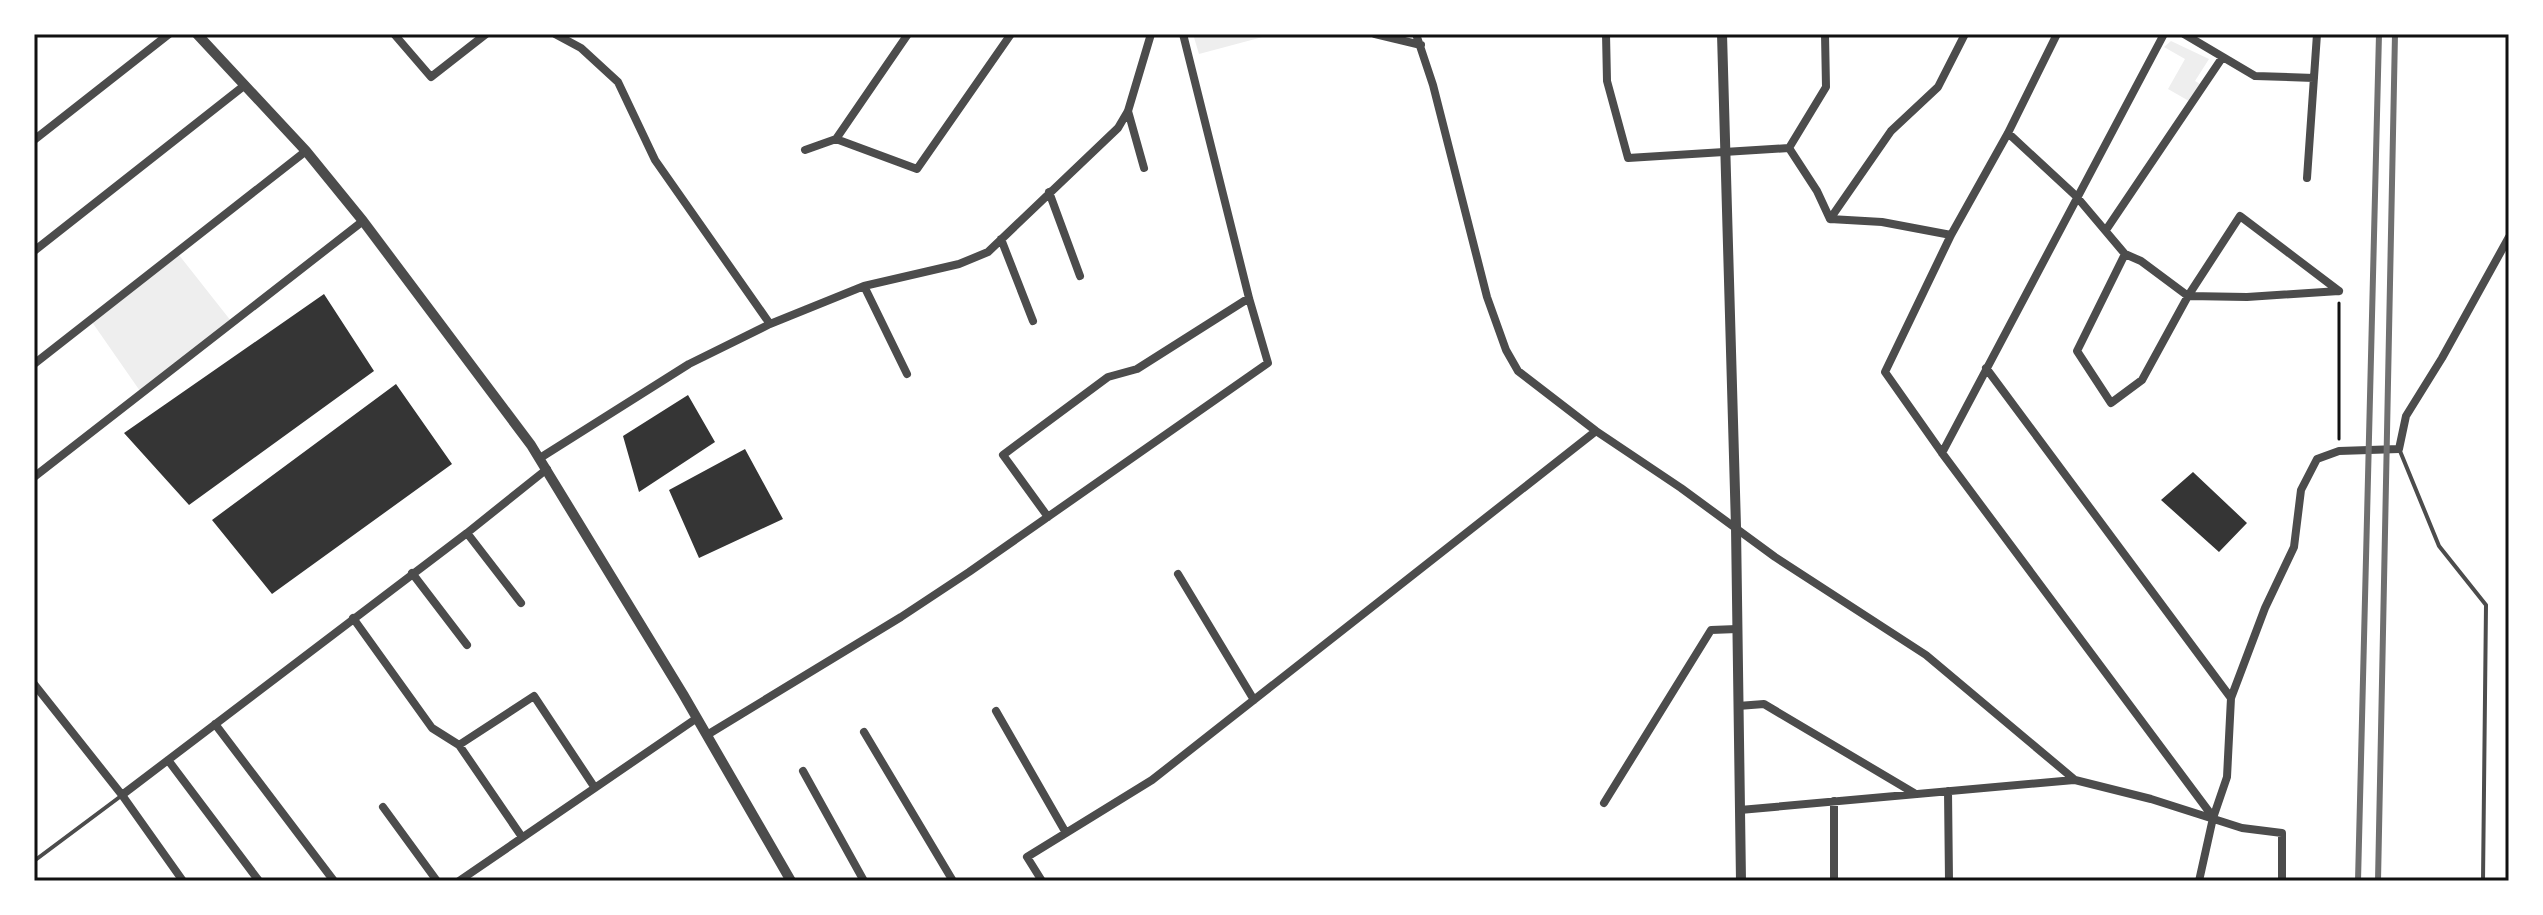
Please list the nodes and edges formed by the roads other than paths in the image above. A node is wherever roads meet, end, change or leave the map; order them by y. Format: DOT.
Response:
graph roads {
  1 [pos="169,34"];
  2 [pos="197,34"];
  3 [pos="394,34"];
  4 [pos="486,34"];
  5 [pos="555,34"];
  6 [pos="908,34"];
  7 [pos="1011,34"];
  8 [pos="1151,34"];
  9 [pos="1183,34"];
  10 [pos="1375,34"];
  11 [pos="1416,34"];
  12 [pos="1606,34"];
  13 [pos="1722,34"];
  14 [pos="1825,34"];
  15 [pos="1965,34"];
  16 [pos="2057,34"];
  17 [pos="2164,34"];
  18 [pos="2184,34"];
  19 [pos="2317,34"];
  20 [pos="1421,45"];
  21 [pos="2222,58"];
  22 [pos="2314,78"];
  23 [pos="245,85"];
  24 [pos="1128,111"];
  25 [pos="2008,133"];
  26 [pos="836,139"];
  27 [pos="34,140"];
  28 [pos="1789,148"];
  29 [pos="805,150"];
  30 [pos="306,151"];
  31 [pos="1727,153"];
  32 [pos="1144,168"];
  33 [pos="2307,178"];
  34 [pos="1049,192"];
  35 [pos="2076,196"];
  36 [pos="1830,219"];
  37 [pos="363,221"];
  38 [pos="2106,230"];
  39 [pos="1951,235"];
  40 [pos="2509,237"];
  41 [pos="1001,239"];
  42 [pos="34,251"];
  43 [pos="2125,254"];
  44 [pos="1080,276"];
  45 [pos="864,286"];
  46 [pos="2188,296"];
  47 [pos="1249,298"];
  48 [pos="1033,321"];
  49 [pos="770,324"];
  50 [pos="34,364"];
  51 [pos="1986,368"];
  52 [pos="907,374"];
  53 [pos="1596,431"];
  54 [pos="2399,449"];
  55 [pos="1942,453"];
  56 [pos="540,458"];
  57 [pos="547,469"];
  58 [pos="34,477"];
  59 [pos="1048,517"];
  60 [pos="1736,527"];
  61 [pos="467,533"];
  62 [pos="412,573"];
  63 [pos="1178,574"];
  64 [pos="521,603"];
  65 [pos="353,618"];
  66 [pos="1737,629"];
  67 [pos="467,645"];
  68 [pos="34,684"];
  69 [pos="2231,698"];
  70 [pos="1254,700"];
  71 [pos="1738,706"];
  72 [pos="996,711"];
  73 [pos="697,718"];
  74 [pos="215,724"];
  75 [pos="864,732"];
  76 [pos="707,735"];
  77 [pos="459,745"];
  78 [pos="168,760"];
  79 [pos="803,771"];
  80 [pos="2075,780"];
  81 [pos="595,788"];
  82 [pos="1948,791"];
  83 [pos="1915,794"];
  84 [pos="122,795"];
  85 [pos="1834,801"];
  86 [pos="1604,803"];
  87 [pos="383,807"];
  88 [pos="1740,810"];
  89 [pos="2213,818"];
  90 [pos="1066,833"];
  91 [pos="522,837"];
  92 [pos="34,861"];
  93 [pos="183,881"];
  94 [pos="259,881"];
  95 [pos="334,881"];
  96 [pos="437,881"];
  97 [pos="459,881"];
  98 [pos="791,881"];
  99 [pos="864,881"];
  100 [pos="953,881"];
  101 [pos="1042,881"];
  102 [pos="1741,881"];
  103 [pos="1834,881"];
  104 [pos="1949,881"];
  105 [pos="2199,881"];
  106 [pos="2282,881"];
  107 [pos="2483,881"];
  1 -- 27 [label="street"];
  2 -- 23 [label="street"];
  3 -- 4 [label="street"];
  5 -- 49 [label="street"];
  6 -- 26 [label="street"];
  7 -- 26 [label="street"];
  8 -- 24 [label="street"];
  9 -- 47 [label="street"];
  10 -- 20 [label="street"];
  11 -- 20 [label="street"];
  12 -- 31 [label="street"];
  13 -- 31 [label="street"];
  14 -- 28 [label="street"];
  15 -- 36 [label="street"];
  16 -- 25 [label="street"];
  17 -- 35 [label="street"];
  18 -- 21 [label="street"];
  19 -- 22 [label="street"];
  20 -- 53 [label="street"];
  21 -- 22 [label="street"];
  21 -- 38 [label="street"];
  22 -- 33 [label="street"];
  23 -- 30 [label="street"];
  23 -- 42 [label="street"];
  24 -- 32 [label="street"];
  24 -- 34 [label="street"];
  25 -- 35 [label="street"];
  25 -- 39 [label="street"];
  26 -- 29 [label="street"];
  28 -- 31 [label="street"];
  28 -- 36 [label="street"];
  30 -- 37 [label="street"];
  30 -- 50 [label="street"];
  31 -- 60 [label="street"];
  34 -- 41 [label="street"];
  34 -- 44 [label="street"];
  35 -- 38 [label="street"];
  35 -- 51 [label="street"];
  36 -- 39 [label="street"];
  37 -- 56 [label="street"];
  37 -- 58 [label="street"];
  38 -- 43 [label="street"];
  39 -- 55 [label="street"];
  40 -- 54 [label="street"];
  41 -- 45 [label="street"];
  41 -- 48 [label="street"];
  43 -- 46 [label="street"];
  43 -- 46 [label="street"];
  45 -- 49 [label="street"];
  45 -- 52 [label="street"];
  46 -- 46 [label="street"];
  47 -- 59 [label="street"];
  47 -- 59 [label="street"];
  49 -- 56 [label="street"];
  51 -- 55 [label="street"];
  51 -- 69 [label="street"];
  53 -- 60 [label="street"];
  53 -- 70 [label="street"];
  54 -- 69 [label="street"];
  54 -- 107 [label="lane"];
  55 -- 89 [label="street"];
  56 -- 57 [label="street"];
  57 -- 61 [label="street"];
  57 -- 73 [label="street"];
  59 -- 76 [label="street"];
  60 -- 66 [label="street"];
  60 -- 80 [label="street"];
  61 -- 62 [label="street"];
  61 -- 64 [label="street"];
  62 -- 65 [label="street"];
  62 -- 67 [label="street"];
  63 -- 70 [label="street"];
  65 -- 74 [label="street"];
  65 -- 77 [label="street"];
  66 -- 71 [label="street"];
  66 -- 86 [label="street"];
  68 -- 84 [label="street"];
  69 -- 89 [label="street"];
  70 -- 90 [label="street"];
  71 -- 83 [label="street"];
  71 -- 88 [label="street"];
  72 -- 90 [label="street"];
  73 -- 76 [label="street"];
  73 -- 81 [label="street"];
  74 -- 78 [label="street"];
  74 -- 95 [label="street"];
  75 -- 100 [label="street"];
  76 -- 98 [label="street"];
  77 -- 81 [label="street"];
  77 -- 91 [label="street"];
  78 -- 84 [label="street"];
  78 -- 94 [label="street"];
  79 -- 99 [label="street"];
  80 -- 82 [label="street"];
  80 -- 89 [label="street"];
  81 -- 91 [label="street"];
  82 -- 83 [label="street"];
  82 -- 104 [label="street"];
  83 -- 85 [label="street"];
  84 -- 92 [label="lane"];
  84 -- 93 [label="street"];
  85 -- 88 [label="street"];
  85 -- 103 [label="street"];
  87 -- 96 [label="street"];
  88 -- 102 [label="street"];
  89 -- 105 [label="street"];
  89 -- 106 [label="street"];
  90 -- 101 [label="street"];
  91 -- 97 [label="street"];
}
